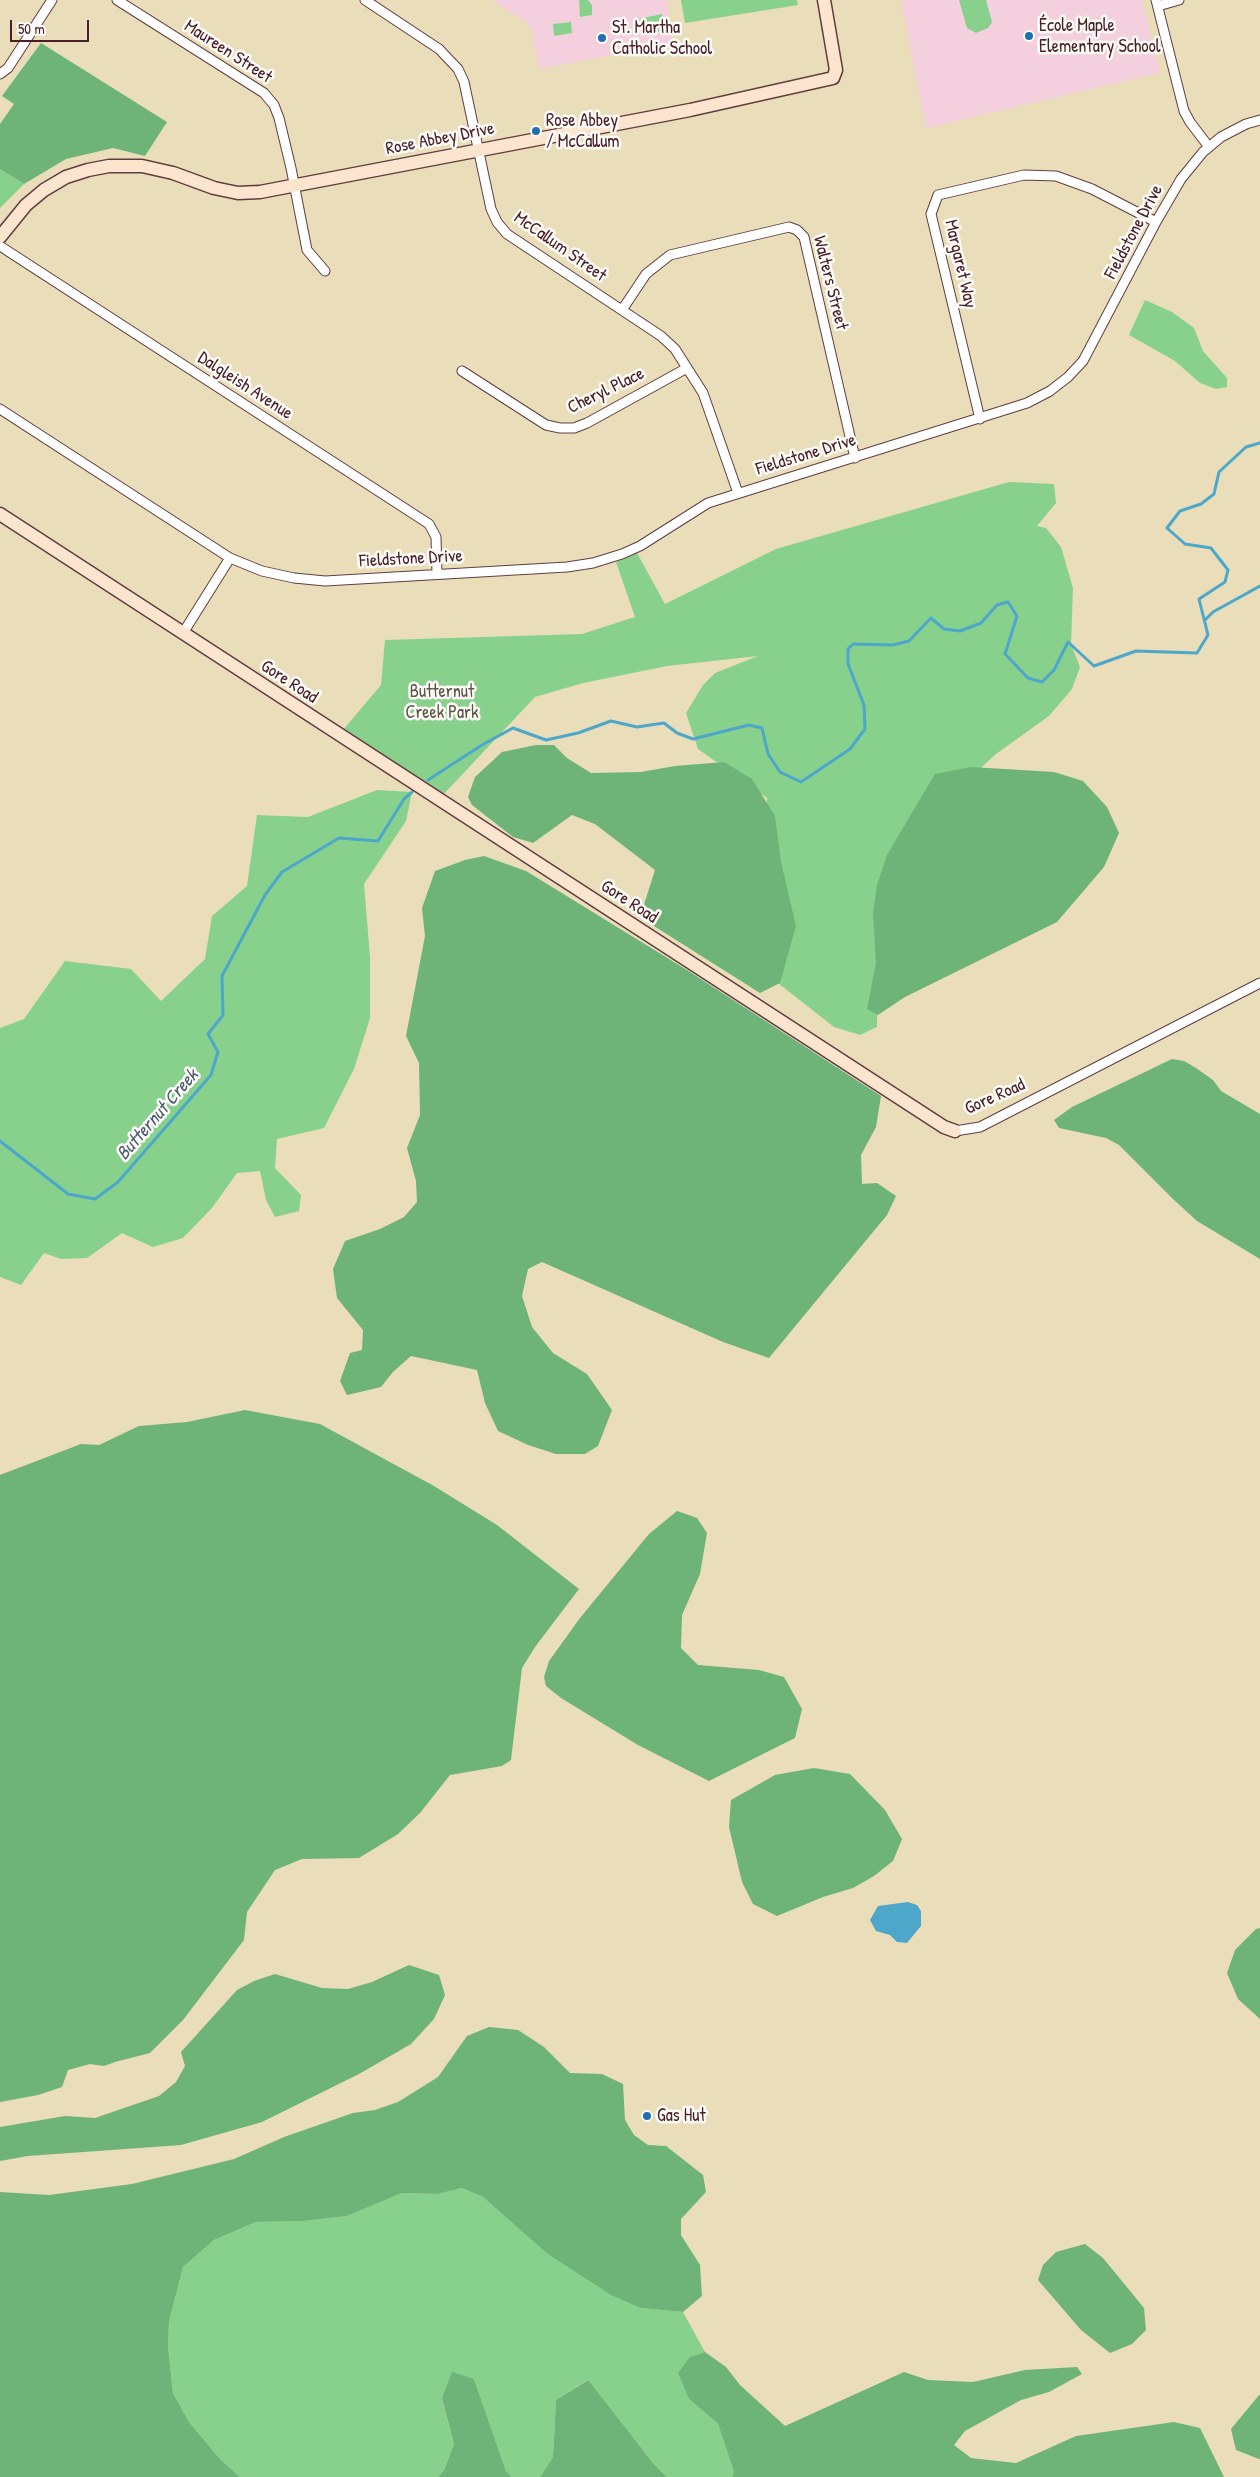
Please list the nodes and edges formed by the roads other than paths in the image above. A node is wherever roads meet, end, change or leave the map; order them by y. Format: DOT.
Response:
graph roads {
  1 [pos="52,0"];
  2 [pos="117,0"];
  3 [pos="365,0"];
  4 [pos="824,0"];
  5 [pos="1179,0"];
  6 [pos="1157,3"];
  7 [pos="0,74"];
  8 [pos="1260,120"];
  9 [pos="1209,147"];
  10 [pos="478,149"];
  11 [pos="295,186"];
  12 [pos="1156,222"];
  13 [pos="0,237"];
  14 [pos="0,246"];
  15 [pos="325,271"];
  16 [pos="622,310"];
  17 [pos="687,368"];
  18 [pos="462,371"];
  19 [pos="0,409"];
  20 [pos="980,419"];
  21 [pos="855,458"];
  22 [pos="738,493"];
  23 [pos="0,514"];
  24 [pos="230,558"];
  25 [pos="437,574"];
  26 [pos="183,633"];
  27 [pos="1260,983"];
  28 [pos="955,1131"];
  1 -- 7 [label="street"];
  2 -- 11 [label="street, Maureen Street"];
  3 -- 10 [label="street, McCallum Street"];
  4 -- 10 [label="street, Rose Abbey Drive"];
  5 -- 6 [label="street"];
  6 -- 9 [label="street"];
  8 -- 9 [label="street, Fieldstone Drive"];
  9 -- 12 [label="street, Fieldstone Drive"];
  10 -- 11 [label="street, Rose Abbey Drive"];
  10 -- 16 [label="street, McCallum Street"];
  11 -- 13 [label="street, Rose Abbey Drive"];
  11 -- 15 [label="street, Maureen Street"];
  12 -- 20 [label="street, Fieldstone Drive"];
  12 -- 20 [label="street, Margaret Way"];
  14 -- 25 [label="street, Dalgleish Avenue"];
  16 -- 17 [label="street, McCallum Street"];
  16 -- 21 [label="street, Walters Street"];
  17 -- 18 [label="street, Cheryl Place"];
  17 -- 22 [label="street, McCallum Street"];
  19 -- 24 [label="street, Fieldstone Drive"];
  20 -- 21 [label="street, Fieldstone Drive"];
  21 -- 22 [label="street, Fieldstone Drive"];
  22 -- 25 [label="street, Fieldstone Drive"];
  23 -- 26 [label="street, Gore Road"];
  24 -- 25 [label="street, Fieldstone Drive"];
  24 -- 26 [label="street"];
  26 -- 28 [label="street, Gore Road"];
  27 -- 28 [label="street, Gore Road"];
}
